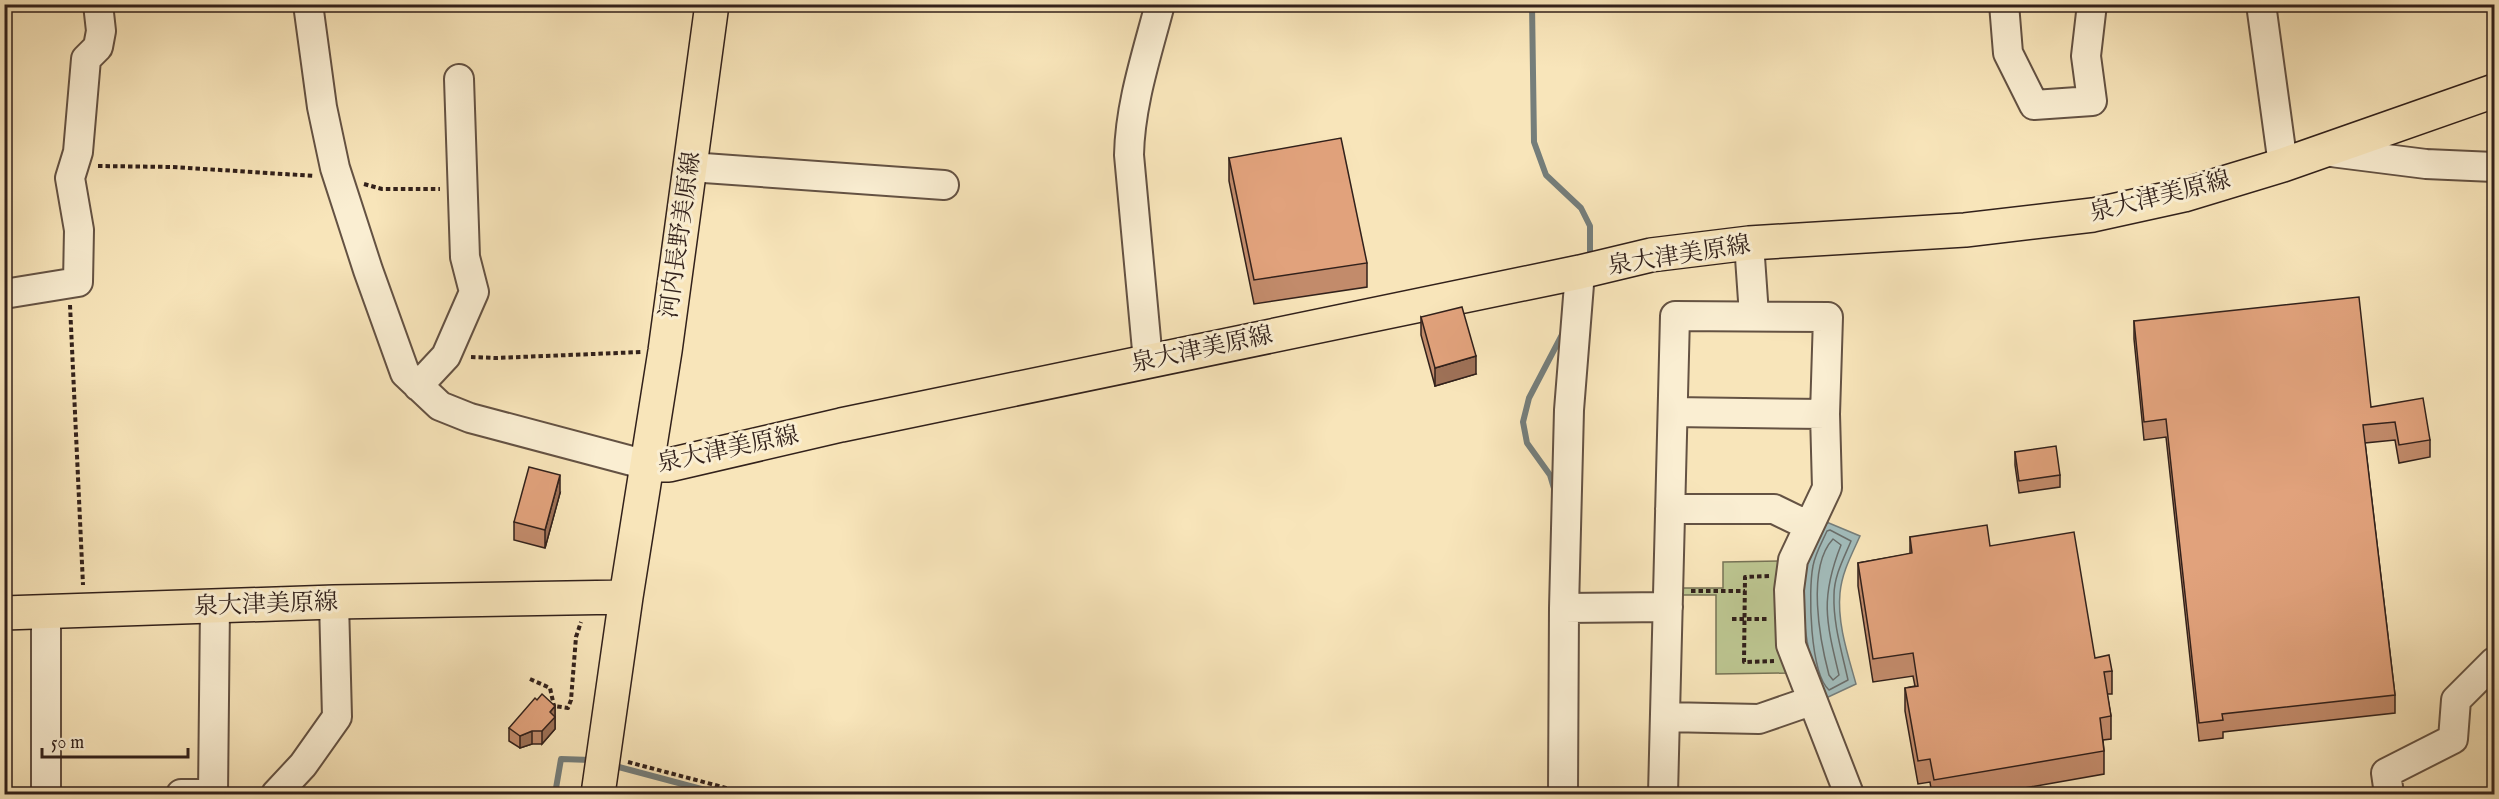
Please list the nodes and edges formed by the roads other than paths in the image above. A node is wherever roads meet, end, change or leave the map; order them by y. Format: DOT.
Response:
graph roads {
  1 [pos="98,4"];
  2 [pos="308,4"];
  3 [pos="712,4"];
  4 [pos="1161,4"];
  5 [pos="2004,4"];
  6 [pos="2092,4"];
  7 [pos="2261,4"];
  8 [pos="459,79"];
  9 [pos="2494,91"];
  10 [pos="2323,151"];
  11 [pos="2283,165"];
  12 [pos="2494,167"];
  13 [pos="690,168"];
  14 [pos="944,185"];
  15 [pos="1749,243"];
  16 [pos="1580,272"];
  17 [pos="4,294"];
  18 [pos="1754,315"];
  19 [pos="1148,361"];
  20 [pos="418,386"];
  21 [pos="1673,412"];
  22 [pos="1825,414"];
  23 [pos="647,465"];
  24 [pos="1670,509"];
  25 [pos="1809,526"];
  26 [pos="626,597"];
  27 [pos="1668,600"];
  28 [pos="334,602"];
  29 [pos="214,606"];
  30 [pos="1564,608"];
  31 [pos="46,611"];
  32 [pos="4,613"];
  33 [pos="2494,663"];
  34 [pos="1810,701"];
  35 [pos="1665,717"];
  36 [pos="1840,792"];
  37 [pos="46,795"];
  38 [pos="181,795"];
  39 [pos="276,795"];
  40 [pos="598,795"];
  41 [pos="1563,795"];
  42 [pos="1663,795"];
  43 [pos="2389,795"];
  1 -- 17 [label="street"];
  2 -- 20 [label="street"];
  3 -- 13 [label="main road, 河内長野美原線"];
  4 -- 19 [label="street"];
  5 -- 6 [label="street"];
  7 -- 11 [label="street"];
  8 -- 20 [label="street"];
  9 -- 10 [label="main road, 泉大津美原線"];
  10 -- 11 [label="main road, 泉大津美原線"];
  10 -- 12 [label="street"];
  11 -- 15 [label="main road, 泉大津美原線"];
  13 -- 14 [label="street"];
  13 -- 23 [label="main road, 河内長野美原線"];
  15 -- 16 [label="main road, 泉大津美原線"];
  15 -- 18 [label="street"];
  16 -- 19 [label="main road, 泉大津美原線"];
  16 -- 30 [label="street"];
  18 -- 21 [label="street"];
  18 -- 22 [label="street"];
  19 -- 23 [label="main road, 泉大津美原線"];
  20 -- 23 [label="street"];
  21 -- 22 [label="street"];
  21 -- 24 [label="street"];
  22 -- 25 [label="street"];
  23 -- 26 [label="main road, 泉大津美原線"];
  24 -- 25 [label="street"];
  24 -- 27 [label="street"];
  25 -- 34 [label="street"];
  26 -- 28 [label="main road, 泉大津美原線"];
  26 -- 40 [label="main road"];
  27 -- 30 [label="street"];
  27 -- 35 [label="street"];
  28 -- 29 [label="main road, 泉大津美原線"];
  28 -- 39 [label="street"];
  29 -- 31 [label="main road, 泉大津美原線"];
  29 -- 38 [label="street"];
  30 -- 41 [label="street"];
  31 -- 32 [label="main road, 泉大津美原線"];
  31 -- 37 [label="street"];
  33 -- 43 [label="street"];
  34 -- 35 [label="street"];
  34 -- 36 [label="street"];
  35 -- 42 [label="street"];
}
